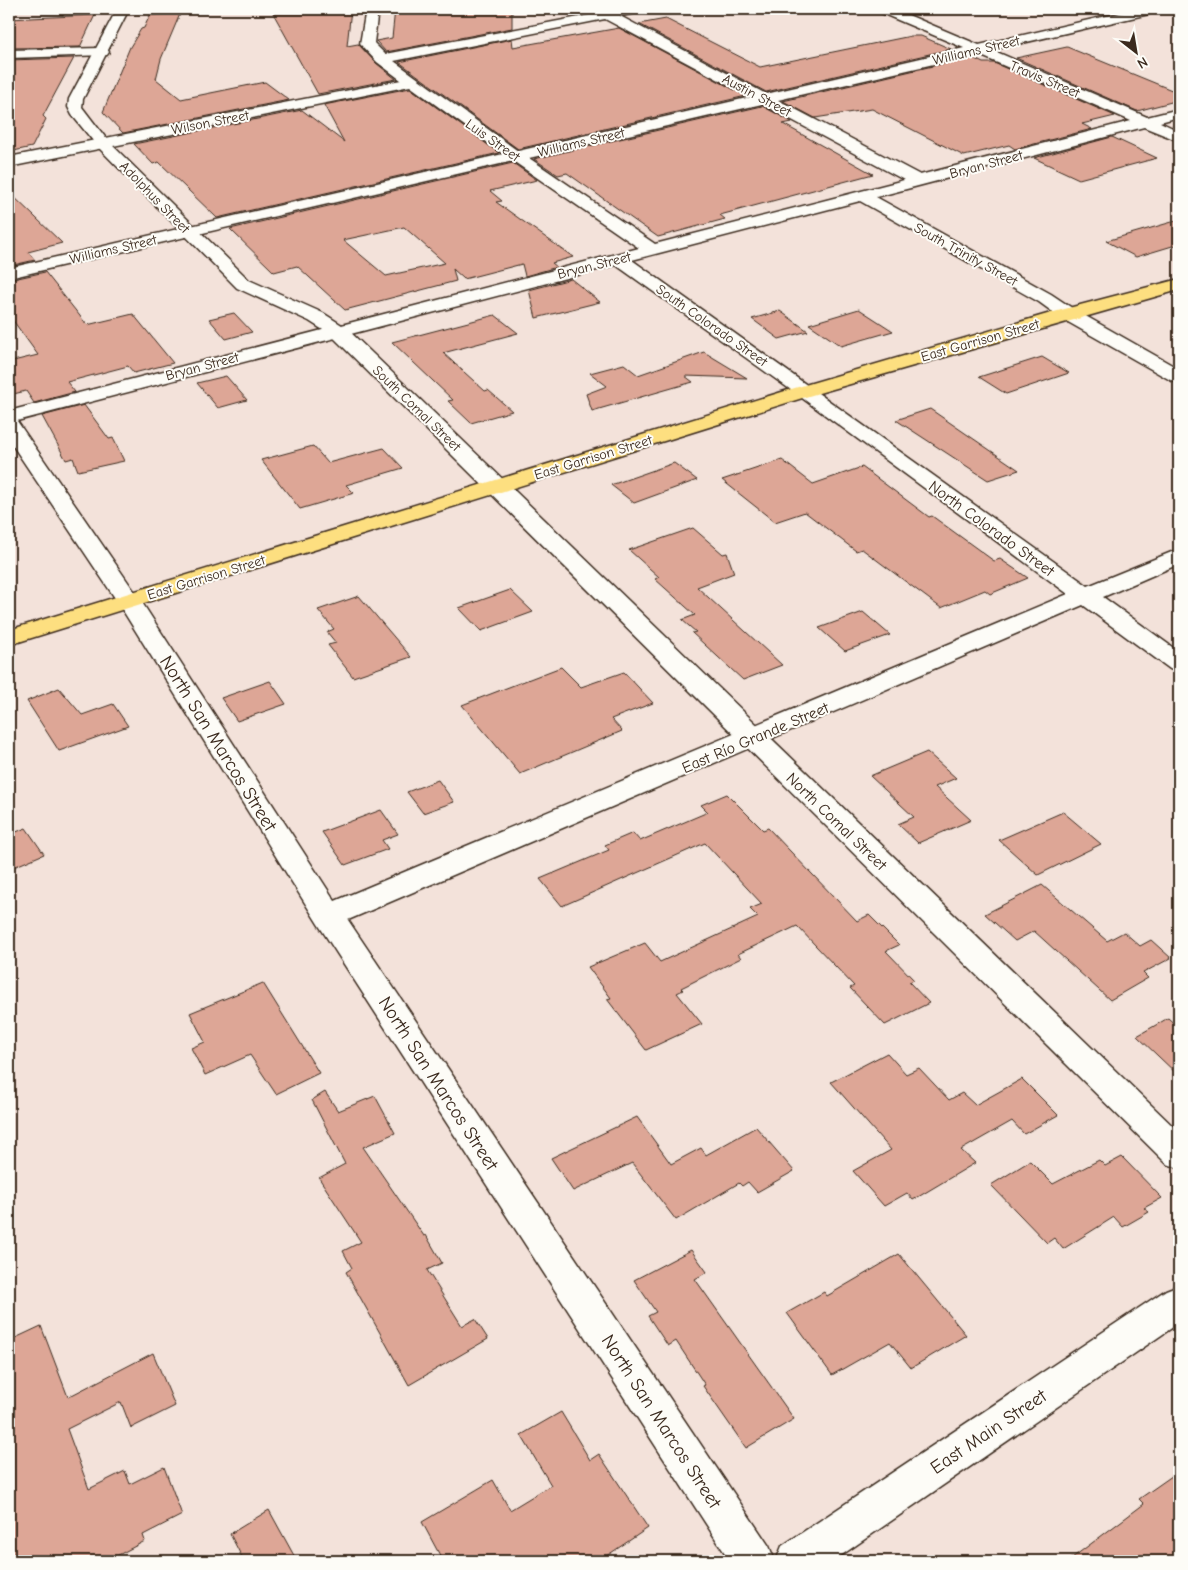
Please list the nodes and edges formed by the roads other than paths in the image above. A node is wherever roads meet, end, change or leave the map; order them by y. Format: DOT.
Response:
graph roads {
  1 [pos="123,9"];
  2 [pos="372,9"];
  3 [pos="638,9"];
  4 [pos="884,9"];
  5 [pos="1153,9"];
  6 [pos="600,12"];
  7 [pos="977,49"];
  8 [pos="102,52"];
  9 [pos="9,54"];
  10 [pos="382,59"];
  11 [pos="411,82"];
  12 [pos="765,99"];
  13 [pos="1179,113"];
  14 [pos="1146,122"];
  15 [pos="1179,136"];
  16 [pos="103,144"];
  17 [pos="517,157"];
  18 [pos="9,162"];
  19 [pos="919,181"];
  20 [pos="863,196"];
  21 [pos="189,232"];
  22 [pos="653,250"];
  23 [pos="619,259"];
  24 [pos="9,273"];
  25 [pos="1179,284"];
  26 [pos="1068,314"];
  27 [pos="338,331"];
  28 [pos="1179,377"];
  29 [pos="805,391"];
  30 [pos="9,417"];
  31 [pos="9,425"];
  32 [pos="496,486"];
  33 [pos="1179,556"];
  34 [pos="1085,596"];
  35 [pos="129,601"];
  36 [pos="9,638"];
  37 [pos="1179,664"];
  38 [pos="752,738"];
  39 [pos="329,916"];
  40 [pos="1179,1154"];
  41 [pos="1179,1302"];
  42 [pos="754,1561"];
  43 [pos="797,1561"];
  1 -- 8 [label="street, Adolphus Street"];
  2 -- 10 [label="street, Luis Street"];
  3 -- 6 [label="street"];
  4 -- 7 [label="street, Travis Street"];
  5 -- 7 [label="street, Williams Street"];
  6 -- 10 [label="street"];
  6 -- 12 [label="street, Austin Street"];
  7 -- 12 [label="street, Williams Street"];
  7 -- 14 [label="street, Travis Street"];
  8 -- 9 [label="street"];
  8 -- 16 [label="street, Adolphus Street"];
  10 -- 11 [label="street, Luis Street"];
  11 -- 16 [label="street, Wilson Street"];
  11 -- 17 [label="street, Luis Street"];
  12 -- 17 [label="street, Williams Street"];
  12 -- 19 [label="street, Austin Street"];
  13 -- 14 [label="street, Bryan Street"];
  14 -- 15 [label="street, Travis Street"];
  14 -- 19 [label="street, Bryan Street"];
  16 -- 18 [label="street, Wilson Street"];
  16 -- 21 [label="street, Adolphus Street"];
  17 -- 21 [label="street, Williams Street"];
  17 -- 22 [label="street, Luis Street"];
  19 -- 20 [label="street, Bryan Street"];
  20 -- 22 [label="street, Bryan Street"];
  20 -- 26 [label="street, South Trinity Street"];
  21 -- 24 [label="street, Williams Street"];
  21 -- 27 [label="street, Adolphus Street"];
  22 -- 23 [label="street, Bryan Street"];
  23 -- 27 [label="street, Bryan Street"];
  23 -- 29 [label="street, South Colorado Street"];
  25 -- 26 [label="main road, East Garrison Street"];
  26 -- 28 [label="street, South Trinity Street"];
  26 -- 29 [label="main road, East Garrison Street"];
  27 -- 30 [label="street, Bryan Street"];
  27 -- 32 [label="street, South Comal Street"];
  29 -- 32 [label="main road, East Garrison Street"];
  29 -- 34 [label="street, North Colorado Street"];
  31 -- 35 [label="street, North San Marcos Street"];
  32 -- 35 [label="main road, East Garrison Street"];
  32 -- 38 [label="street, North Comal Street"];
  33 -- 34 [label="street, East Río Grande Street"];
  34 -- 37 [label="street, North Colorado Street"];
  34 -- 38 [label="street, East Río Grande Street"];
  35 -- 36 [label="main road, East Garrison Street"];
  35 -- 39 [label="street, North San Marcos Street"];
  38 -- 39 [label="street, East Río Grande Street"];
  38 -- 40 [label="street, North Comal Street"];
  39 -- 42 [label="street, North San Marcos Street"];
  41 -- 43 [label="street, East Main Street"];
}
